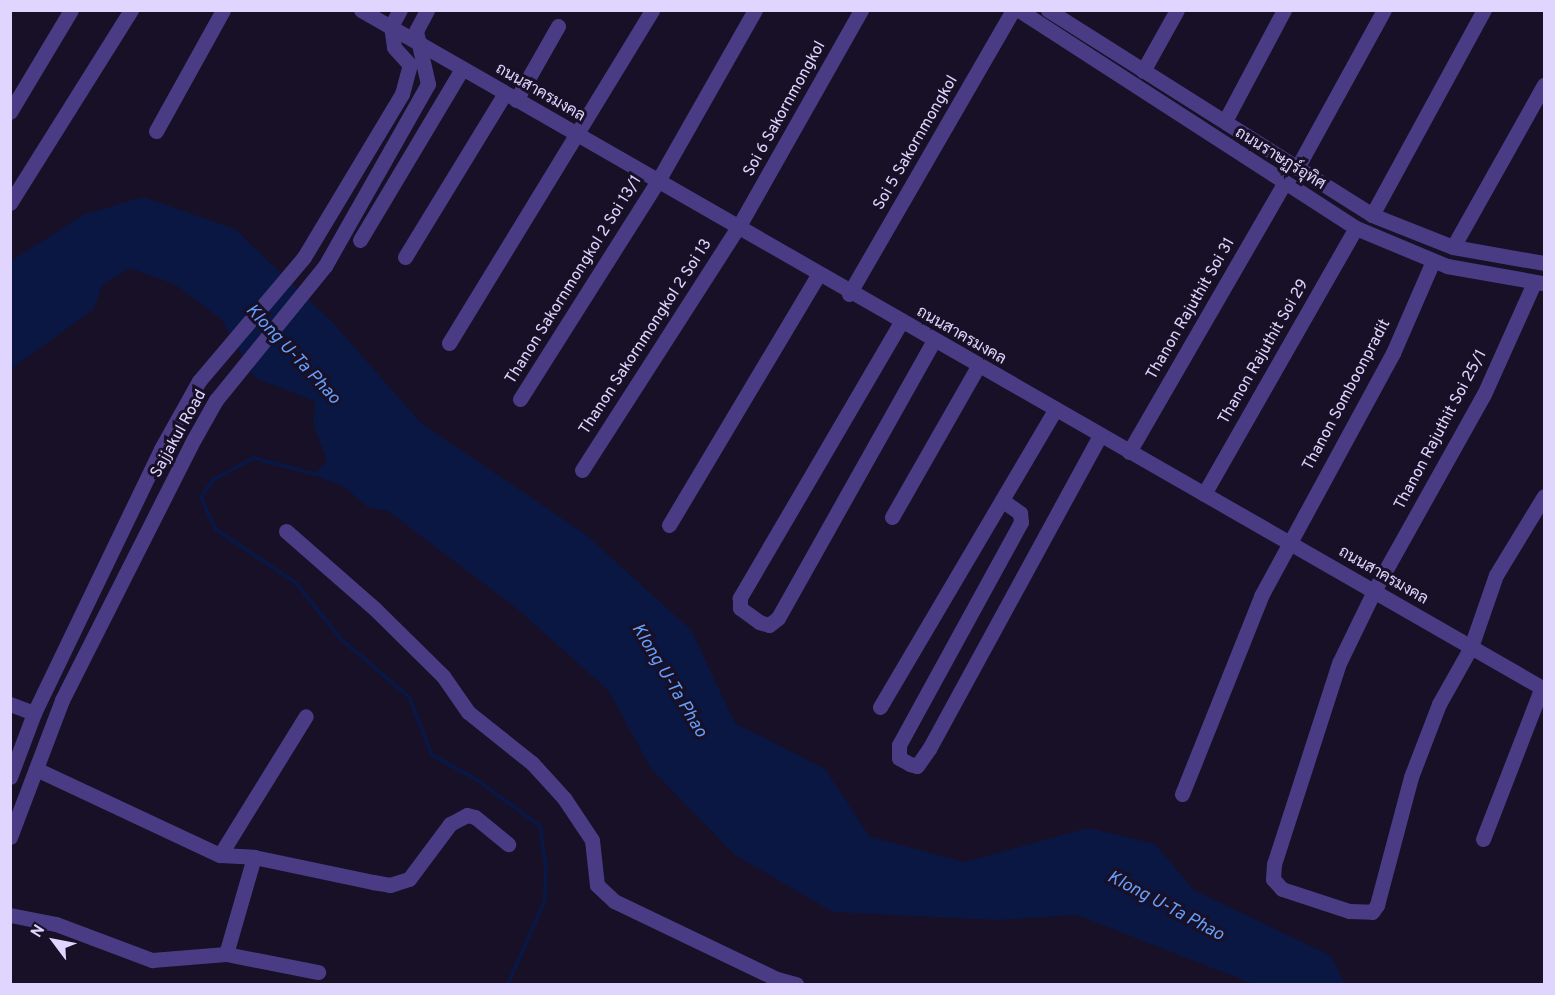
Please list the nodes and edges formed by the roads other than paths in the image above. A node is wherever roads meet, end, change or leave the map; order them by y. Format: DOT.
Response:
graph roads {
  1 [pos="71,10"];
  2 [pos="131,10"];
  3 [pos="223,10"];
  4 [pos="362,10"];
  5 [pos="400,10"];
  6 [pos="427,10"];
  7 [pos="652,10"];
  8 [pos="755,10"];
  9 [pos="861,10"];
  10 [pos="1013,10"];
  11 [pos="1019,10"];
  12 [pos="1177,10"];
  13 [pos="1284,10"];
  14 [pos="1384,10"];
  15 [pos="1484,10"];
  16 [pos="1056,13"];
  17 [pos="391,26"];
  18 [pos="558,26"];
  19 [pos="416,43"];
  20 [pos="1110,51"];
  21 [pos="1100,63"];
  22 [pos="462,69"];
  23 [pos="1143,71"];
  24 [pos="1545,85"];
  25 [pos="510,96"];
  26 [pos="10,112"];
  27 [pos="1225,121"];
  28 [pos="156,130"];
  29 [pos="578,136"];
  30 [pos="1297,168"];
  31 [pos="659,180"];
  32 [pos="1284,184"];
  33 [pos="10,202"];
  34 [pos="1372,214"];
  35 [pos="740,224"];
  36 [pos="1356,228"];
  37 [pos="360,240"];
  38 [pos="1453,247"];
  39 [pos="405,256"];
  40 [pos="1433,261"];
  41 [pos="1545,263"];
  42 [pos="818,275"];
  43 [pos="1539,283"];
  44 [pos="849,294"];
  45 [pos="901,322"];
  46 [pos="934,340"];
  47 [pos="449,343"];
  48 [pos="978,366"];
  49 [pos="520,399"];
  50 [pos="1055,410"];
  51 [pos="1100,436"];
  52 [pos="1129,452"];
  53 [pos="582,470"];
  54 [pos="1204,494"];
  55 [pos="1545,496"];
  56 [pos="1003,501"];
  57 [pos="892,517"];
  58 [pos="669,525"];
  59 [pos="286,531"];
  60 [pos="1287,542"];
  61 [pos="1374,591"];
  62 [pos="1471,647"];
  63 [pos="1543,688"];
  64 [pos="10,704"];
  65 [pos="880,707"];
  66 [pos="34,713"];
  67 [pos="306,716"];
  68 [pos="36,769"];
  69 [pos="10,777"];
  70 [pos="1182,794"];
  71 [pos="10,837"];
  72 [pos="1483,839"];
  73 [pos="508,844"];
  74 [pos="220,855"];
  75 [pos="254,857"];
  76 [pos="10,915"];
  77 [pos="226,954"];
  78 [pos="318,972"];
  79 [pos="775,982"];
  80 [pos="796,984"];
  1 -- 26 [label="street"];
  2 -- 33 [label="street"];
  3 -- 28 [label="street"];
  4 -- 17 [label="street, ถนนสาครมงคล"];
  5 -- 17 [label="street"];
  6 -- 19 [label="street"];
  7 -- 29 [label="street"];
  8 -- 31 [label="street, Thanon Sakornmongkol 2 Soi 13/1"];
  9 -- 35 [label="street, Soi 6 Sakornmongkol"];
  10 -- 44 [label="street, Soi 5 Sakornmongkol"];
  11 -- 21 [label="street, ถนนราษฏร์อุทิศ"];
  12 -- 23 [label="street"];
  13 -- 27 [label="street"];
  14 -- 30 [label="street"];
  15 -- 34 [label="street"];
  16 -- 20 [label="street, ถนนราษฏร์อุทิศ"];
  17 -- 19 [label="street, ถนนสาครมงคล"];
  17 -- 66 [label="street, Sajjakul Road"];
  18 -- 25 [label="street"];
  19 -- 22 [label="street, ถนนสาครมงคล"];
  19 -- 68 [label="street, Sajjakul Road"];
  20 -- 21 [label="street"];
  20 -- 23 [label="street, ถนนราษฏร์อุทิศ"];
  21 -- 32 [label="street, ถนนราษฏร์อุทิศ"];
  22 -- 25 [label="street, ถนนสาครมงคล"];
  22 -- 37 [label="street"];
  23 -- 27 [label="street, ถนนราษฏร์อุทิศ"];
  24 -- 38 [label="street"];
  25 -- 29 [label="street, ถนนสาครมงคล"];
  25 -- 39 [label="street"];
  27 -- 30 [label="street, ถนนราษฏร์อุทิศ"];
  29 -- 31 [label="street, ถนนสาครมงคล"];
  29 -- 47 [label="street"];
  30 -- 34 [label="street, ถนนราษฏร์อุทิศ"];
  31 -- 35 [label="street, ถนนสาครมงคล"];
  31 -- 49 [label="street, Thanon Sakornmongkol 2 Soi 13/1"];
  32 -- 36 [label="street, ถนนราษฏร์อุทิศ"];
  32 -- 52 [label="street, Thanon Rajuthit Soi 31"];
  34 -- 38 [label="street, ถนนราษฏร์อุทิศ"];
  35 -- 42 [label="street, ถนนสาครมงคล"];
  35 -- 53 [label="street, Thanon Sakornmongkol 2 Soi 13"];
  36 -- 40 [label="street, ถนนราษฏร์อุทิศ"];
  36 -- 54 [label="street, Thanon Rajuthit Soi 29"];
  38 -- 41 [label="street, ถนนราษฏร์อุทิศ"];
  40 -- 43 [label="street, ถนนราษฏร์อุทิศ"];
  40 -- 60 [label="street, Thanon Somboonpradit"];
  42 -- 44 [label="street, ถนนสาครมงคล"];
  42 -- 58 [label="street"];
  43 -- 61 [label="street, Thanon Rajuthit Soi 25/1"];
  44 -- 45 [label="street, ถนนสาครมงคล"];
  45 -- 46 [label="street, ถนนสาครมงคล"];
  45 -- 46 [label="street"];
  46 -- 48 [label="street, ถนนสาครมงคล"];
  48 -- 50 [label="street, ถนนสาครมงคล"];
  48 -- 57 [label="street"];
  50 -- 51 [label="street, ถนนสาครมงคล"];
  50 -- 56 [label="street"];
  51 -- 52 [label="street, ถนนสาครมงคล"];
  51 -- 56 [label="street"];
  52 -- 54 [label="street, ถนนสาครมงคล"];
  54 -- 60 [label="street, ถนนสาครมงคล"];
  55 -- 62 [label="street"];
  56 -- 65 [label="street"];
  59 -- 79 [label="street"];
  60 -- 61 [label="street, ถนนสาครมงคล"];
  60 -- 70 [label="street, Thanon Somboonpradit"];
  61 -- 62 [label="street, ถนนสาครมงคล"];
  61 -- 62 [label="street, Thanon Rajuthit Soi 25/1"];
  62 -- 63 [label="street, ถนนสาครมงคล"];
  63 -- 72 [label="street"];
  64 -- 66 [label="street"];
  66 -- 69 [label="street, Sajjakul Road"];
  67 -- 74 [label="street"];
  68 -- 71 [label="street, Sajjakul Road"];
  68 -- 74 [label="street"];
  73 -- 75 [label="street"];
  74 -- 75 [label="street"];
  75 -- 77 [label="street"];
  76 -- 77 [label="street"];
  77 -- 78 [label="street"];
  79 -- 80 [label="street"];
}
